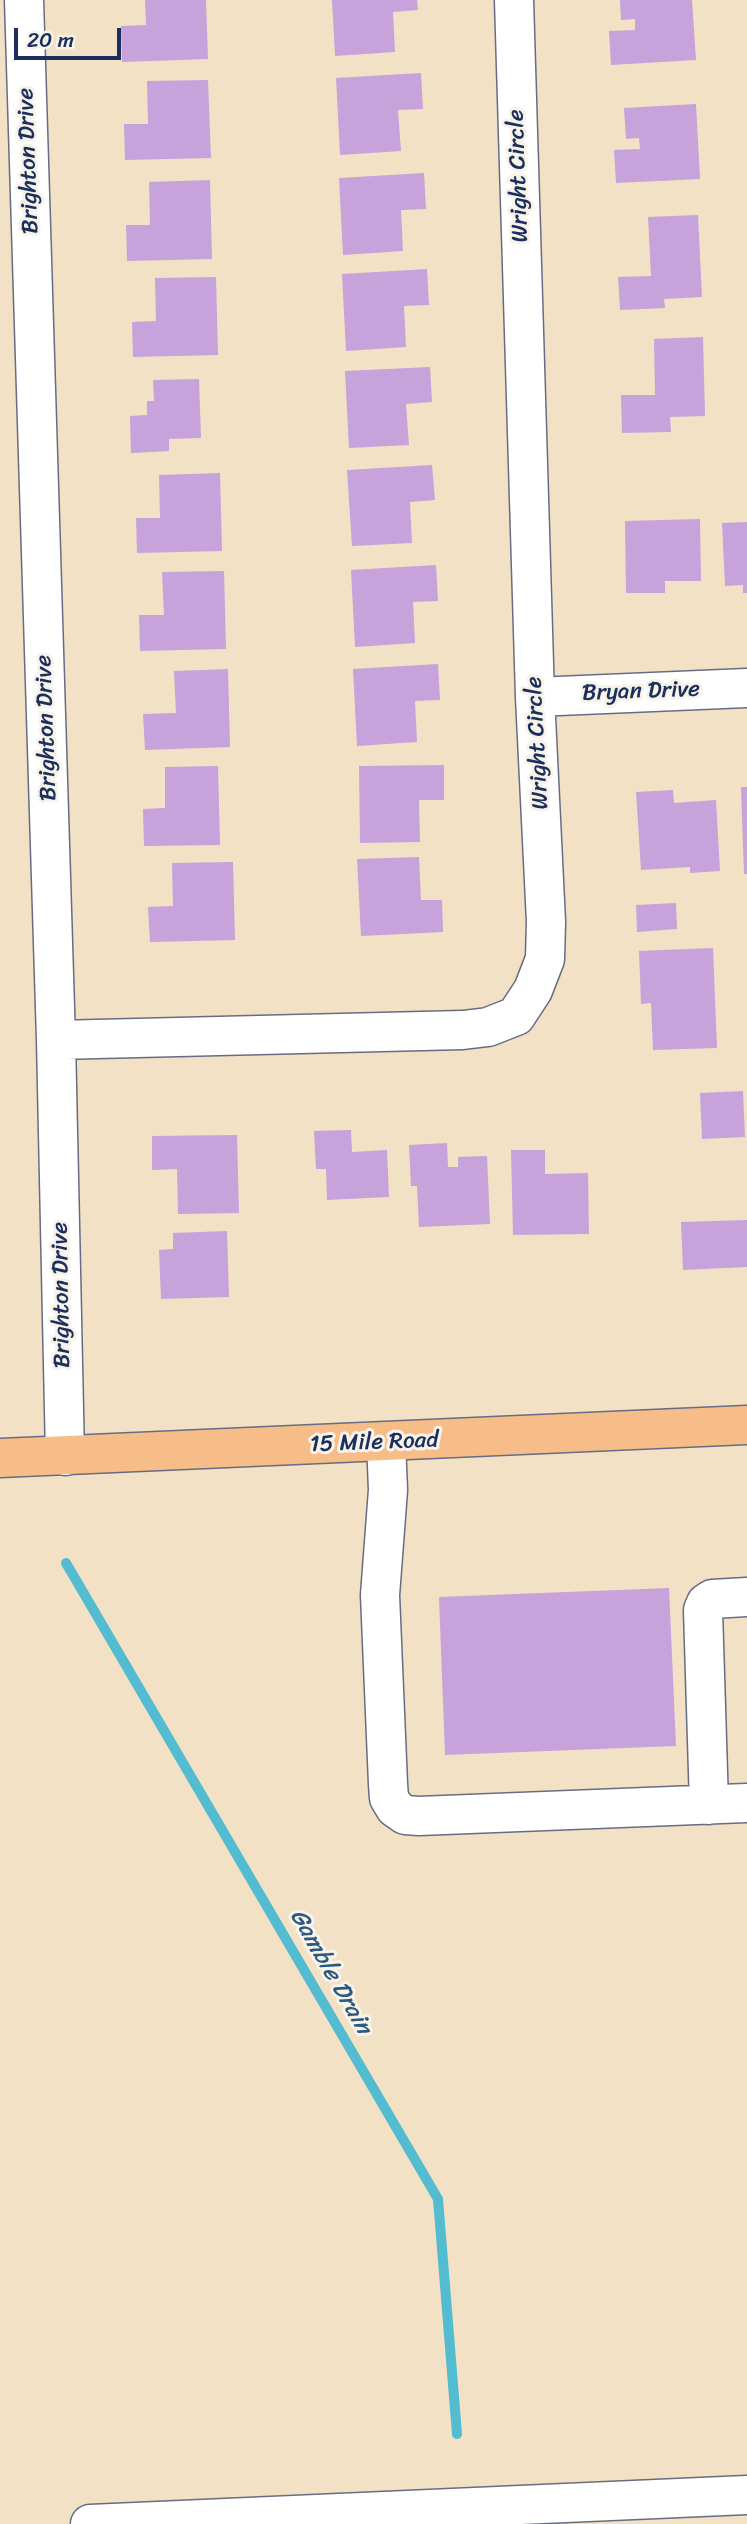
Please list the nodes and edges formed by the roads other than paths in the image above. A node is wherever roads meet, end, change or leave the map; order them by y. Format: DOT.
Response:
graph roads {
  1 [pos="24,0"];
  2 [pos="514,0"];
  3 [pos="747,688"];
  4 [pos="535,697"];
  5 [pos="56,1040"];
  6 [pos="747,1425"];
  7 [pos="386,1442"];
  8 [pos="65,1456"];
  9 [pos="0,1458"];
  10 [pos="747,1597"];
  11 [pos="747,1803"];
  12 [pos="709,1805"];
  13 [pos="747,2495"];
  14 [pos="90,2524"];
  1 -- 5 [label="street, Brighton Drive"];
  2 -- 4 [label="street, Wright Circle"];
  3 -- 4 [label="street, Bryan Drive"];
  4 -- 5 [label="street, Wright Circle"];
  5 -- 8 [label="street, Brighton Drive"];
  6 -- 7 [label="main road, 15 Mile Road"];
  7 -- 8 [label="main road, 15 Mile Road"];
  7 -- 12 [label="street"];
  8 -- 9 [label="main road, 15 Mile Road"];
  10 -- 12 [label="street"];
  11 -- 12 [label="street"];
  13 -- 14 [label="street"];
}
